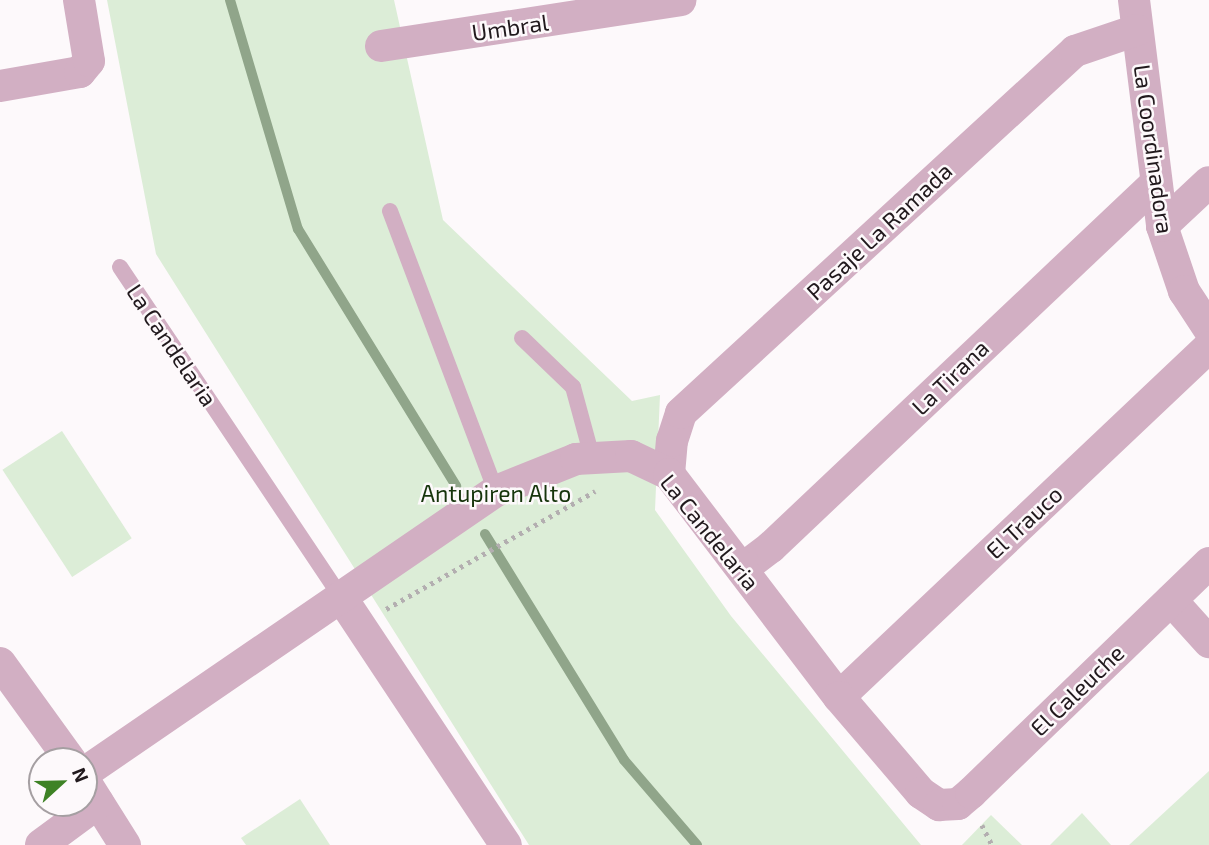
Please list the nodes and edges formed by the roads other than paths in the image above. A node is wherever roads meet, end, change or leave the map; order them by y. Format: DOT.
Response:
graph roads {
  1 [pos="79,0"];
  2 [pos="680,0"];
  3 [pos="618,6"];
  4 [pos="1135,15"];
  5 [pos="381,46"];
  6 [pos="0,86"];
  7 [pos="1209,182"];
  8 [pos="1156,183"];
  9 [pos="390,211"];
  10 [pos="1161,226"];
  11 [pos="120,267"];
  12 [pos="1209,330"];
  13 [pos="522,338"];
  14 [pos="1209,347"];
  15 [pos="592,457"];
  16 [pos="669,474"];
  17 [pos="496,491"];
  18 [pos="1209,563"];
  19 [pos="742,569"];
  20 [pos="341,597"];
  21 [pos="1171,600"];
  22 [pos="1209,642"];
  23 [pos="0,663"];
  24 [pos="839,697"];
  25 [pos="61,747"];
  26 [pos="98,763"];
  27 [pos="98,802"];
  28 [pos="939,805"];
  29 [pos="67,817"];
  30 [pos="41,845"];
  31 [pos="125,845"];
  32 [pos="506,845"];
  1 -- 6 [label="street"];
  2 -- 3 [label="street, Umbral"];
  3 -- 5 [label="street, Umbral"];
  4 -- 8 [label="street, La Coordinadora"];
  4 -- 16 [label="street, Pasaje La Ramada"];
  7 -- 10 [label="street"];
  8 -- 10 [label="street, La Coordinadora"];
  8 -- 19 [label="street, La Tirana"];
  9 -- 17 [label="lane"];
  10 -- 12 [label="street, La Coordinadora"];
  11 -- 20 [label="lane, La Candelaria"];
  13 -- 15 [label="lane"];
  14 -- 24 [label="street, El Trauco"];
  15 -- 16 [label="street, La Candelaria"];
  15 -- 17 [label="street, La Candelaria"];
  16 -- 19 [label="street, La Candelaria"];
  17 -- 20 [label="street, La Candelaria"];
  18 -- 21 [label="street, El Caleuche"];
  19 -- 24 [label="street, La Candelaria"];
  20 -- 26 [label="street, La Candelaria"];
  20 -- 32 [label="street, La Candelaria"];
  21 -- 22 [label="street"];
  21 -- 28 [label="street, El Caleuche"];
  23 -- 25 [label="street"];
  24 -- 28 [label="street, La Candelaria"];
  27 -- 31 [label="street"];
  29 -- 30 [label="street"];
}
